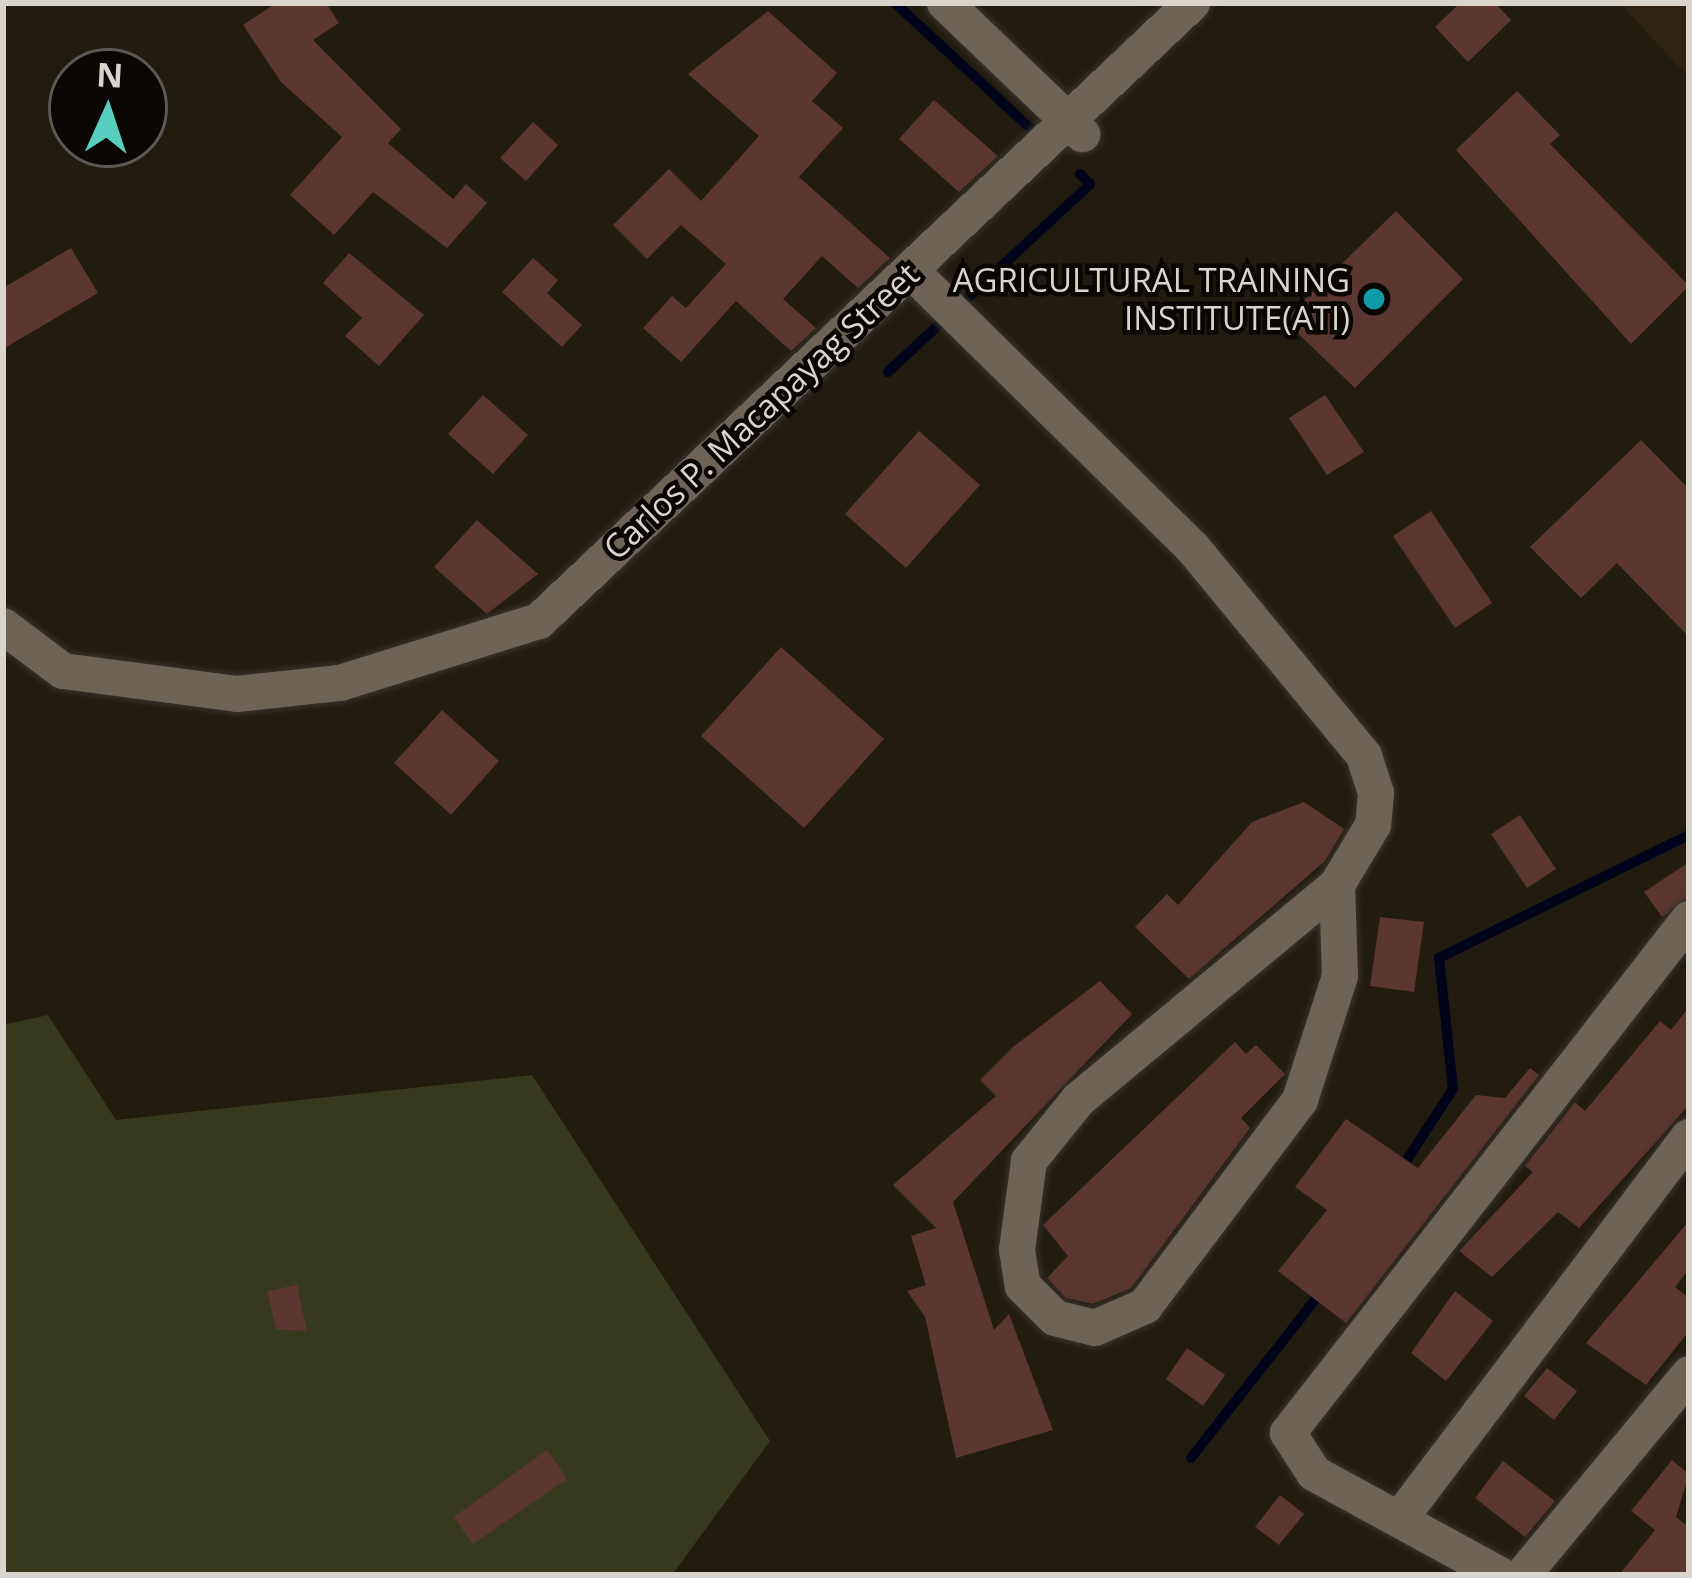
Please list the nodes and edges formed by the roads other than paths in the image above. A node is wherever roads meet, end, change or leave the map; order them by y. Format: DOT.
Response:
graph roads {
  1 [pos="944,3"];
  2 [pos="1192,3"];
  3 [pos="1075,128"];
  4 [pos="910,270"];
  5 [pos="3,626"];
  6 [pos="15,660"];
  7 [pos="1337,885"];
  8 [pos="1689,919"];
  9 [pos="1689,1137"];
  10 [pos="1689,1374"];
  11 [pos="1402,1516"];
  12 [pos="1501,1575"];
  13 [pos="1522,1575"];
  1 -- 3 [label="street"];
  2 -- 3 [label="street, Carlos P. Macapayag Street"];
  3 -- 4 [label="street, Carlos P. Macapayag Street"];
  4 -- 6 [label="street, Carlos P. Macapayag Street"];
  4 -- 7 [label="street"];
  5 -- 6 [label="street"];
  7 -- 7 [label="street"];
  8 -- 11 [label="street"];
  9 -- 11 [label="street"];
  10 -- 13 [label="street"];
  11 -- 12 [label="street"];
}
